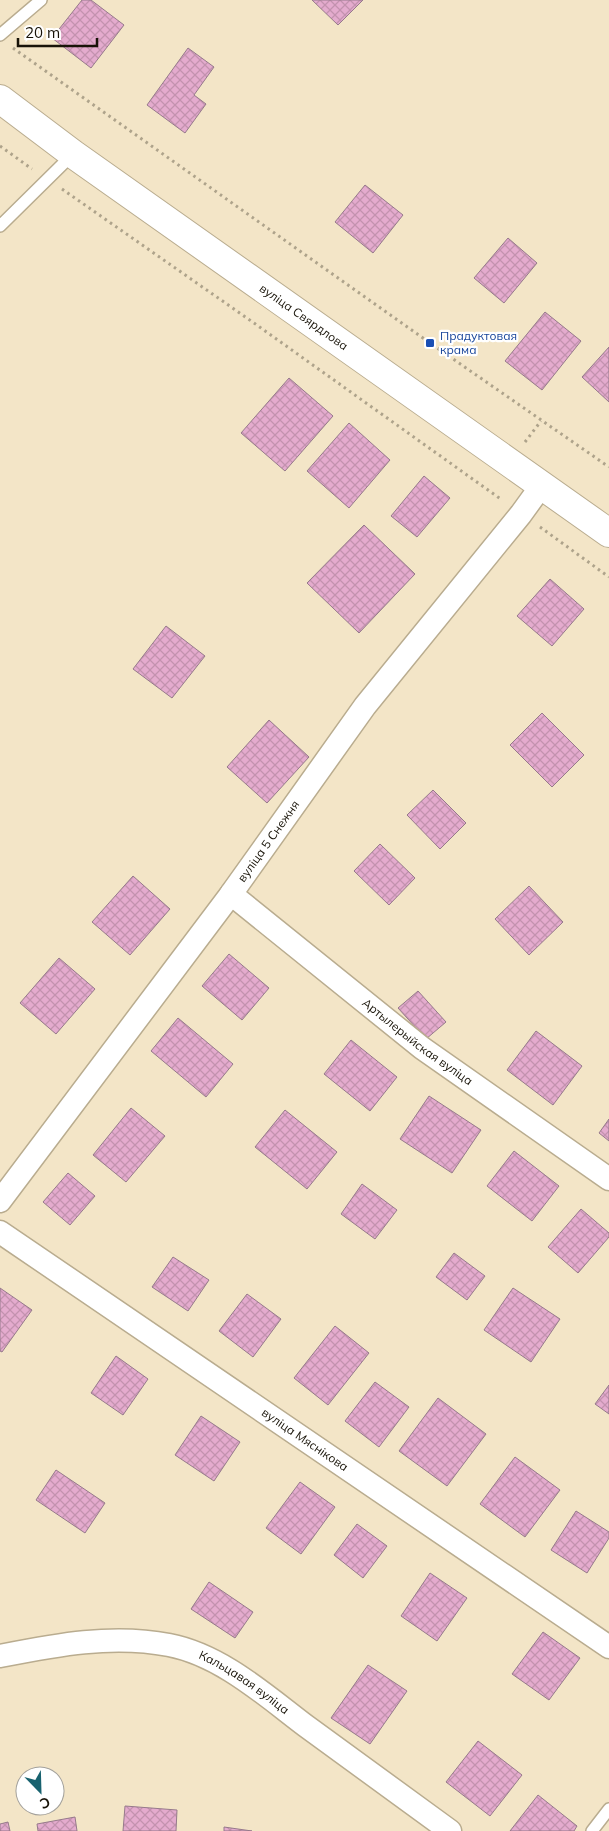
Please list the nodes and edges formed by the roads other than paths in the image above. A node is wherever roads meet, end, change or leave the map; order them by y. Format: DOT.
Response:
graph roads {
  1 [pos="41,0"];
  2 [pos="0,35"];
  3 [pos="0,99"];
  4 [pos="73,154"];
  5 [pos="0,226"];
  6 [pos="542,485"];
  7 [pos="609,533"];
  8 [pos="231,894"];
  9 [pos="609,1179"];
  10 [pos="0,1201"];
  11 [pos="0,1232"];
  12 [pos="609,1647"];
  13 [pos="0,1656"];
  14 [pos="609,1809"];
  15 [pos="450,1831"];
  16 [pos="592,1831"];
  1 -- 2 [label="lane"];
  3 -- 4 [label="main road, вуліца Свярдлова"];
  4 -- 5 [label="lane"];
  4 -- 6 [label="main road, вуліца Свярдлова"];
  6 -- 7 [label="main road, вуліца Свярдлова"];
  6 -- 8 [label="street, вуліца 5 Снежня"];
  8 -- 9 [label="street, Артылерыйская вуліца"];
  8 -- 10 [label="street, вуліца 5 Снежня"];
  11 -- 12 [label="street, вуліца Мяснікова"];
  13 -- 15 [label="street, Кальцавая вуліца"];
  14 -- 16 [label="lane"];
}
